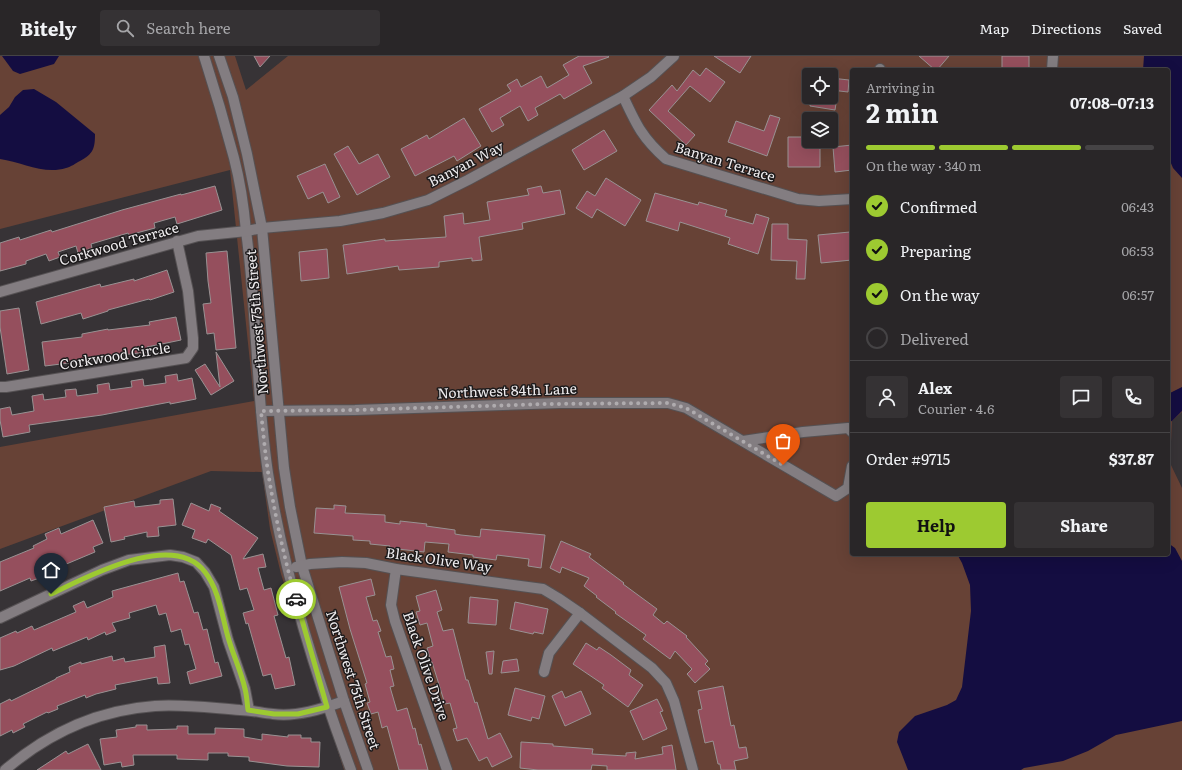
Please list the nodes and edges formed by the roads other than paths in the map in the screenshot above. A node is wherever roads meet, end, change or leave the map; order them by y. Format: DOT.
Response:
graph roads {
  1 [pos="204,56"];
  2 [pos="219,56"];
  3 [pos="674,56"];
  4 [pos="1053,56"];
  5 [pos="1052,68"];
  6 [pos="623,96"];
  7 [pos="850,199"];
  8 [pos="262,228"];
  9 [pos="246,231"];
  10 [pos="177,241"];
  11 [pos="0,292"];
  12 [pos="0,387"];
  13 [pos="279,410"];
  14 [pos="261,411"];
  15 [pos="850,430"];
  16 [pos="743,441"];
  17 [pos="850,477"];
  18 [pos="302,566"];
  19 [pos="287,569"];
  20 [pos="396,569"];
  21 [pos="580,613"];
  22 [pos="0,618"];
  23 [pos="544,672"];
  24 [pos="344,701"];
  25 [pos="327,707"];
  26 [pos="248,710"];
  27 [pos="4,770"];
  28 [pos="351,770"];
  29 [pos="368,770"];
  30 [pos="448,770"];
  31 [pos="693,770"];
  1 -- 9 [label="street, Northwest 75th Street"];
  2 -- 8 [label="street, Northwest 75th Street"];
  3 -- 6 [label="street, Banyan Way"];
  4 -- 5 [label="street"];
  6 -- 7 [label="street, Banyan Terrace"];
  6 -- 8 [label="street, Banyan Way"];
  8 -- 9 [label="street, Banyan Way"];
  8 -- 13 [label="street, Northwest 75th Street"];
  9 -- 10 [label="street, Corkwood Terrace"];
  9 -- 14 [label="street, Northwest 75th Street"];
  10 -- 11 [label="street, Corkwood Terrace"];
  10 -- 12 [label="street, Corkwood Circle"];
  13 -- 14 [label="street, Northwest 84th Lane"];
  13 -- 16 [label="street, Northwest 84th Lane"];
  13 -- 18 [label="street, Northwest 75th Street"];
  14 -- 19 [label="street, Northwest 75th Street"];
  15 -- 16 [label="street"];
  16 -- 17 [label="street, Northwest 84th Lane"];
  18 -- 19 [label="street, Black Olive Way"];
  18 -- 20 [label="street, Black Olive Way"];
  18 -- 24 [label="street, Northwest 75th Street"];
  19 -- 25 [label="street, Northwest 75th Street"];
  20 -- 21 [label="street, Black Olive Way"];
  20 -- 30 [label="street, Black Olive Drive"];
  21 -- 23 [label="street"];
  21 -- 31 [label="street, Black Olive Way"];
  22 -- 26 [label="street"];
  24 -- 25 [label="street"];
  24 -- 29 [label="street, Northwest 75th Street"];
  25 -- 26 [label="street"];
  25 -- 28 [label="street, Northwest 75th Street"];
  26 -- 27 [label="street"];
}
